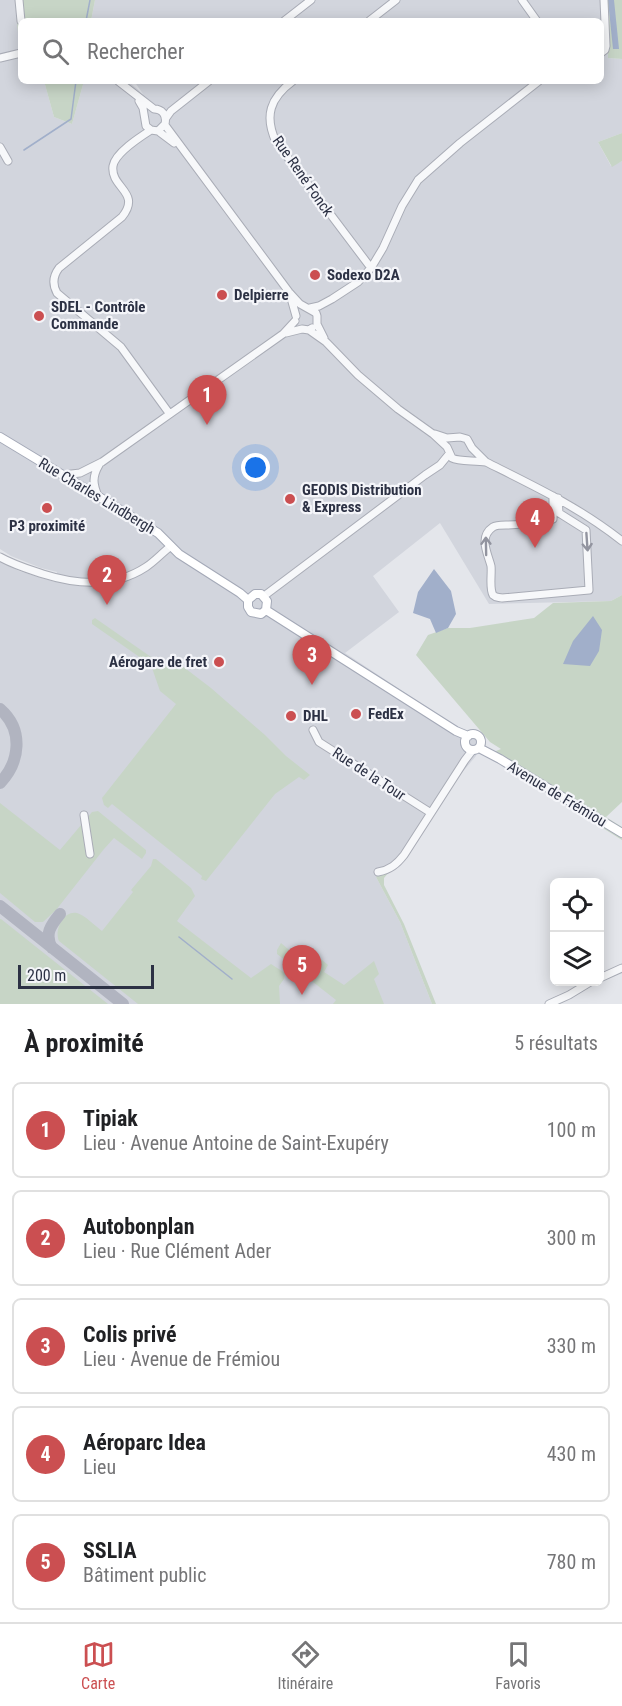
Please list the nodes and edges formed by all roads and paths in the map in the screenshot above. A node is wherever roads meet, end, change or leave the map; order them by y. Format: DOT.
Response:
graph roads {
  1 [pos="19,0"];
  2 [pos="311,0"];
  3 [pos="396,0"];
  4 [pos="522,0"];
  5 [pos="604,0"];
  6 [pos="21,18"];
  7 [pos="288,18"];
  8 [pos="373,18"];
  9 [pos="535,18"];
  10 [pos="604,51"];
  11 [pos="18,54"];
  12 [pos="0,58"];
  13 [pos="122,84"];
  14 [pos="205,84"];
  15 [pos="289,84"];
  16 [pos="535,84"];
  17 [pos="134,94"];
  18 [pos="183,102"];
  19 [pos="157,110"];
  20 [pos="145,120"];
  21 [pos="165,122"];
  22 [pos="154,131"];
  23 [pos="133,142"];
  24 [pos="0,147"];
  25 [pos="180,147"];
  26 [pos="8,161"];
  27 [pos="371,268"];
  28 [pos="289,292"];
  29 [pos="332,299"];
  30 [pos="308,308"];
  31 [pos="296,318"];
  32 [pos="317,321"];
  33 [pos="305,330"];
  34 [pos="283,334"];
  35 [pos="326,342"];
  36 [pos="170,414"];
  37 [pos="433,434"];
  38 [pos="0,437"];
  39 [pos="455,439"];
  40 [pos="471,448"];
  41 [pos="449,452"];
  42 [pos="465,459"];
  43 [pos="456,461"];
  44 [pos="486,462"];
  45 [pos="101,463"];
  46 [pos="440,465"];
  47 [pos="85,471"];
  48 [pos="63,475"];
  49 [pos="93,480"];
  50 [pos="82,486"];
  51 [pos="99,496"];
  52 [pos="555,497"];
  53 [pos="622,541"];
  54 [pos="171,546"];
  55 [pos="0,557"];
  56 [pos="264,596"];
  57 [pos="248,600"];
  58 [pos="266,610"];
  59 [pos="313,730"];
  60 [pos="472,745"];
  61 [pos="430,813"];
  62 [pos="84,815"];
  63 [pos="622,833"];
  64 [pos="90,854"];
  65 [pos="378,872"];
  66 [pos="622,968"];
  67 [pos="604,976"];
  68 [pos="584,986"];
  69 [pos="549,1004"];
  1 -- 6 [label="street"];
  2 -- 7 [label="street"];
  3 -- 8 [label="street"];
  4 -- 9 [label="street"];
  5 -- 10 [label="street"];
  11 -- 12 [label="street"];
  13 -- 17 [label="street"];
  14 -- 18 [label="street"];
  15 -- 27 [label="street, Rue René Fonck"];
  16 -- 27 [label="street"];
  17 -- 19 [label="street"];
  17 -- 20 [label="street"];
  18 -- 19 [label="street"];
  18 -- 21 [label="street"];
  19 -- 20 [label="street"];
  19 -- 21 [label="street"];
  20 -- 22 [label="street"];
  20 -- 23 [label="street"];
  21 -- 22 [label="street"];
  21 -- 25 [label="street"];
  22 -- 23 [label="street"];
  22 -- 25 [label="street"];
  23 -- 36 [label="street"];
  24 -- 26 [label="street"];
  25 -- 28 [label="street"];
  27 -- 29 [label="street"];
  28 -- 30 [label="street"];
  28 -- 31 [label="street"];
  29 -- 30 [label="street"];
  29 -- 32 [label="street"];
  30 -- 31 [label="street"];
  30 -- 32 [label="street"];
  31 -- 33 [label="street"];
  31 -- 34 [label="street"];
  32 -- 33 [label="street"];
  32 -- 35 [label="street"];
  33 -- 34 [label="street"];
  33 -- 35 [label="street"];
  34 -- 36 [label="street"];
  35 -- 37 [label="street"];
  36 -- 45 [label="street"];
  37 -- 39 [label="street"];
  37 -- 41 [label="street"];
  38 -- 48 [label="main road, Rue Charles Lindbergh"];
  39 -- 40 [label="street"];
  39 -- 41 [label="street"];
  40 -- 42 [label="street"];
  40 -- 44 [label="street"];
  41 -- 43 [label="street"];
  41 -- 46 [label="street"];
  42 -- 43 [label="street"];
  42 -- 44 [label="street"];
  43 -- 46 [label="street"];
  44 -- 52 [label="street"];
  45 -- 47 [label="street"];
  45 -- 49 [label="street"];
  46 -- 56 [label="street"];
  47 -- 48 [label="street"];
  47 -- 50 [label="street"];
  48 -- 50 [label="main road, Rue Charles Lindbergh"];
  49 -- 50 [label="street"];
  49 -- 51 [label="street"];
  50 -- 51 [label="main road, Rue Charles Lindbergh"];
  51 -- 54 [label="main road, Rue Charles Lindbergh"];
  52 -- 52 [label="street, one-way"];
  52 -- 53 [label="street"];
  54 -- 55 [label="street"];
  54 -- 57 [label="main road, Rue Charles Lindbergh"];
  56 -- 57 [label="main road"];
  56 -- 58 [label="main road"];
  57 -- 58 [label="main road"];
  58 -- 60 [label="main road, Avenue de Frémiou"];
  59 -- 61 [label="street, Rue de la Tour"];
  60 -- 61 [label="street"];
  60 -- 63 [label="main road, Avenue de Frémiou"];
  61 -- 65 [label="street"];
  62 -- 64 [label="street"];
  66 -- 67 [label="street"];
  68 -- 69 [label="street"];
}
